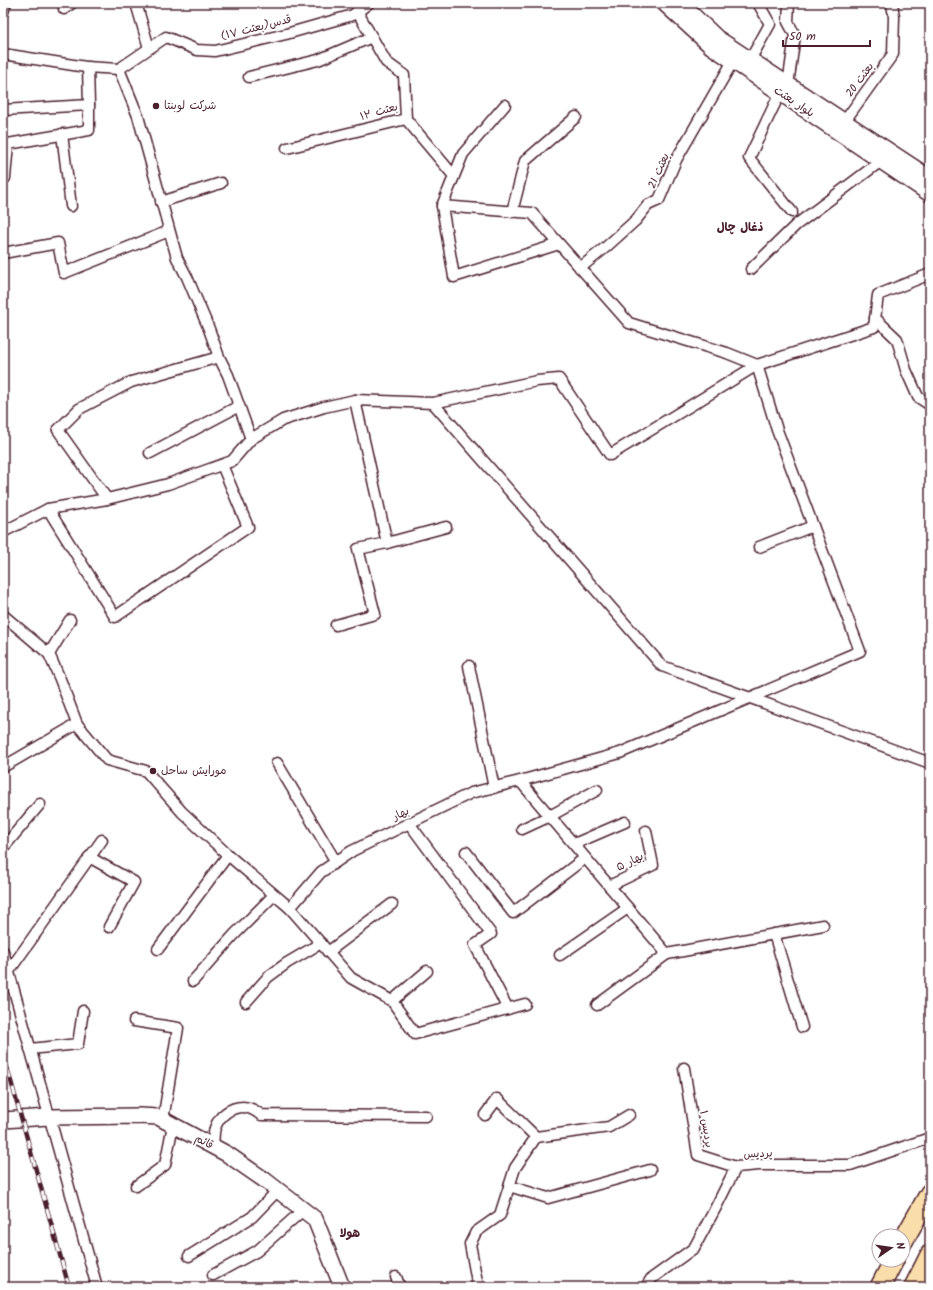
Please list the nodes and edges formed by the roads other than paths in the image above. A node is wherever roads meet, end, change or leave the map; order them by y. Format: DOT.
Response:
graph roads {
  1 [pos="6,3"];
  2 [pos="136,3"];
  3 [pos="369,3"];
  4 [pos="664,3"];
  5 [pos="680,3"];
  6 [pos="758,3"];
  7 [pos="789,3"];
  8 [pos="892,3"];
  9 [pos="3,12"];
  10 [pos="357,12"];
  11 [pos="372,37"];
  12 [pos="149,48"];
  13 [pos="3,54"];
  14 [pos="750,60"];
  15 [pos="733,61"];
  16 [pos="88,67"];
  17 [pos="119,69"];
  18 [pos="249,77"];
  19 [pos="784,89"];
  20 [pos="89,105"];
  21 [pos="505,105"];
  22 [pos="3,110"];
  23 [pos="576,117"];
  24 [pos="406,119"];
  25 [pos="844,122"];
  26 [pos="62,134"];
  27 [pos="287,148"];
  28 [pos="881,161"];
  29 [pos="454,176"];
  30 [pos="5,178"];
  31 [pos="930,178"];
  32 [pos="221,183"];
  33 [pos="930,194"];
  34 [pos="161,202"];
  35 [pos="71,206"];
  36 [pos="442,206"];
  37 [pos="512,212"];
  38 [pos="792,212"];
  39 [pos="169,231"];
  40 [pos="559,244"];
  41 [pos="3,253"];
  42 [pos="580,268"];
  43 [pos="751,269"];
  44 [pos="930,274"];
  45 [pos="875,318"];
  46 [pos="219,357"];
  47 [pos="757,365"];
  48 [pos="355,400"];
  49 [pos="433,402"];
  50 [pos="930,405"];
  51 [pos="239,406"];
  52 [pos="251,439"];
  53 [pos="150,453"];
  54 [pos="222,465"];
  55 [pos="107,499"];
  56 [pos="48,509"];
  57 [pos="813,526"];
  58 [pos="446,527"];
  59 [pos="3,532"];
  60 [pos="387,543"];
  61 [pos="759,547"];
  62 [pos="3,615"];
  63 [pos="70,620"];
  64 [pos="336,625"];
  65 [pos="48,654"];
  66 [pos="469,666"];
  67 [pos="749,697"];
  68 [pos="77,724"];
  69 [pos="277,763"];
  70 [pos="930,763"];
  71 [pos="3,767"];
  72 [pos="520,781"];
  73 [pos="494,788"];
  74 [pos="597,790"];
  75 [pos="40,804"];
  76 [pos="550,816"];
  77 [pos="625,822"];
  78 [pos="409,823"];
  79 [pos="522,829"];
  80 [pos="646,831"];
  81 [pos="102,840"];
  82 [pos="574,844"];
  83 [pos="3,848"];
  84 [pos="466,852"];
  85 [pos="228,855"];
  86 [pos="89,857"];
  87 [pos="585,858"];
  88 [pos="336,862"];
  89 [pos="609,886"];
  90 [pos="274,895"];
  91 [pos="392,904"];
  92 [pos="290,908"];
  93 [pos="628,908"];
  94 [pos="823,924"];
  95 [pos="109,927"];
  96 [pos="774,934"];
  97 [pos="321,943"];
  98 [pos="158,950"];
  99 [pos="3,951"];
  100 [pos="328,952"];
  101 [pos="667,954"];
  102 [pos="560,955"];
  103 [pos="9,971"];
  104 [pos="427,971"];
  105 [pos="193,981"];
  106 [pos="392,1001"];
  107 [pos="246,1002"];
  108 [pos="525,1004"];
  109 [pos="597,1005"];
  110 [pos="508,1009"];
  111 [pos="83,1011"];
  112 [pos="134,1021"];
  113 [pos="802,1028"];
  114 [pos="30,1048"];
  115 [pos="684,1068"];
  116 [pos="485,1115"];
  117 [pos="629,1115"];
  118 [pos="426,1116"];
  119 [pos="49,1117"];
  120 [pos="3,1120"];
  121 [pos="168,1123"];
  122 [pos="536,1137"];
  123 [pos="930,1138"];
  124 [pos="213,1147"];
  125 [pos="736,1167"];
  126 [pos="650,1170"];
  127 [pos="136,1186"];
  128 [pos="509,1186"];
  129 [pos="278,1190"];
  130 [pos="930,1193"];
  131 [pos="303,1210"];
  132 [pos="910,1228"];
  133 [pos="930,1255"];
  134 [pos="189,1256"];
  135 [pos="890,1268"];
  136 [pos="213,1275"];
  137 [pos="396,1277"];
  138 [pos="96,1287"];
  139 [pos="342,1287"];
  140 [pos="400,1287"];
  141 [pos="478,1287"];
  142 [pos="646,1287"];
  143 [pos="880,1287"];
  144 [pos="914,1287"];
  1 -- 9 [label="street"];
  2 -- 12 [label="street"];
  3 -- 10 [label="street, قدس(بعثت ۱۷)"];
  4 -- 15 [label="street, بلوار بعثت"];
  5 -- 14 [label="street, بلوار بعثت"];
  6 -- 14 [label="street"];
  7 -- 19 [label="street"];
  8 -- 25 [label="street, بعثت 20"];
  10 -- 11 [label="street, بعثت ۱۲"];
  10 -- 12 [label="street, قدس(بعثت ۱۷)"];
  11 -- 18 [label="street"];
  11 -- 24 [label="street, بعثت ۱۲"];
  12 -- 17 [label="street"];
  13 -- 16 [label="street"];
  14 -- 19 [label="street, بلوار بعثت"];
  15 -- 19 [label="street, بلوار بعثت"];
  15 -- 42 [label="street, بعثت 21"];
  16 -- 17 [label="street"];
  16 -- 20 [label="street"];
  17 -- 34 [label="street"];
  19 -- 25 [label="street, بلوار بعثت"];
  19 -- 28 [label="street, بلوار بعثت"];
  19 -- 38 [label="street"];
  20 -- 22 [label="street"];
  20 -- 26 [label="street"];
  21 -- 29 [label="street"];
  23 -- 37 [label="street"];
  24 -- 27 [label="street, بعثت ۱۲"];
  24 -- 29 [label="street"];
  25 -- 31 [label="street, بلوار بعثت"];
  26 -- 30 [label="street"];
  26 -- 35 [label="street"];
  28 -- 33 [label="street, بلوار بعثت"];
  28 -- 43 [label="street"];
  29 -- 36 [label="street"];
  32 -- 34 [label="street"];
  34 -- 39 [label="street"];
  36 -- 37 [label="street"];
  36 -- 40 [label="street"];
  37 -- 40 [label="street"];
  39 -- 41 [label="street"];
  39 -- 46 [label="street"];
  40 -- 42 [label="street"];
  42 -- 47 [label="street"];
  44 -- 45 [label="street"];
  45 -- 47 [label="street"];
  45 -- 50 [label="street"];
  46 -- 51 [label="street"];
  46 -- 55 [label="street"];
  47 -- 49 [label="street"];
  47 -- 57 [label="street"];
  48 -- 49 [label="street"];
  48 -- 52 [label="street"];
  48 -- 60 [label="street"];
  49 -- 67 [label="street"];
  51 -- 52 [label="street"];
  51 -- 53 [label="street"];
  52 -- 54 [label="street"];
  54 -- 55 [label="street"];
  54 -- 56 [label="street"];
  55 -- 56 [label="street"];
  56 -- 59 [label="street"];
  57 -- 61 [label="street"];
  57 -- 67 [label="street, بهار"];
  58 -- 60 [label="street"];
  60 -- 64 [label="street"];
  62 -- 65 [label="street"];
  63 -- 65 [label="street"];
  65 -- 68 [label="street"];
  66 -- 73 [label="street"];
  67 -- 70 [label="street"];
  67 -- 72 [label="street, بهار"];
  68 -- 71 [label="street"];
  68 -- 85 [label="street"];
  69 -- 88 [label="street"];
  72 -- 73 [label="street, بهار"];
  72 -- 76 [label="street"];
  73 -- 78 [label="street, بهار"];
  74 -- 76 [label="street"];
  75 -- 83 [label="street"];
  76 -- 79 [label="street"];
  76 -- 82 [label="street"];
  77 -- 82 [label="street"];
  78 -- 88 [label="street, بهار"];
  78 -- 110 [label="street"];
  80 -- 89 [label="street, بهار ۵"];
  81 -- 86 [label="street"];
  82 -- 87 [label="street"];
  84 -- 87 [label="street"];
  85 -- 90 [label="street"];
  85 -- 98 [label="street"];
  86 -- 95 [label="street"];
  86 -- 103 [label="street"];
  87 -- 89 [label="street"];
  88 -- 92 [label="street, بهار"];
  89 -- 93 [label="street"];
  90 -- 92 [label="street"];
  90 -- 105 [label="street"];
  91 -- 100 [label="street"];
  92 -- 97 [label="street"];
  93 -- 101 [label="street"];
  93 -- 102 [label="street"];
  94 -- 96 [label="street"];
  96 -- 101 [label="street"];
  96 -- 113 [label="street"];
  97 -- 100 [label="street"];
  97 -- 107 [label="street"];
  99 -- 103 [label="street"];
  100 -- 106 [label="street"];
  101 -- 109 [label="street"];
  103 -- 114 [label="street"];
  104 -- 106 [label="street"];
  106 -- 110 [label="street"];
  108 -- 110 [label="street"];
  111 -- 114 [label="street"];
  112 -- 121 [label="street"];
  114 -- 119 [label="street"];
  115 -- 125 [label="street, پرديس ۱"];
  116 -- 122 [label="street"];
  117 -- 122 [label="street"];
  118 -- 124 [label="street"];
  119 -- 120 [label="street, قائم"];
  119 -- 121 [label="street, قائم"];
  119 -- 138 [label="street"];
  121 -- 124 [label="street, قائم"];
  121 -- 127 [label="street"];
  122 -- 128 [label="street"];
  123 -- 125 [label="street, پرديس"];
  124 -- 129 [label="street, قائم"];
  125 -- 142 [label="street, پرديس"];
  126 -- 128 [label="street"];
  128 -- 141 [label="street"];
  129 -- 131 [label="street, قائم"];
  129 -- 134 [label="street"];
  130 -- 132 [label="highway"];
  131 -- 136 [label="street"];
  131 -- 139 [label="street, قائم"];
  133 -- 144 [label="highway"];
  135 -- 143 [label="highway"];
  137 -- 140 [label="street"];
}
